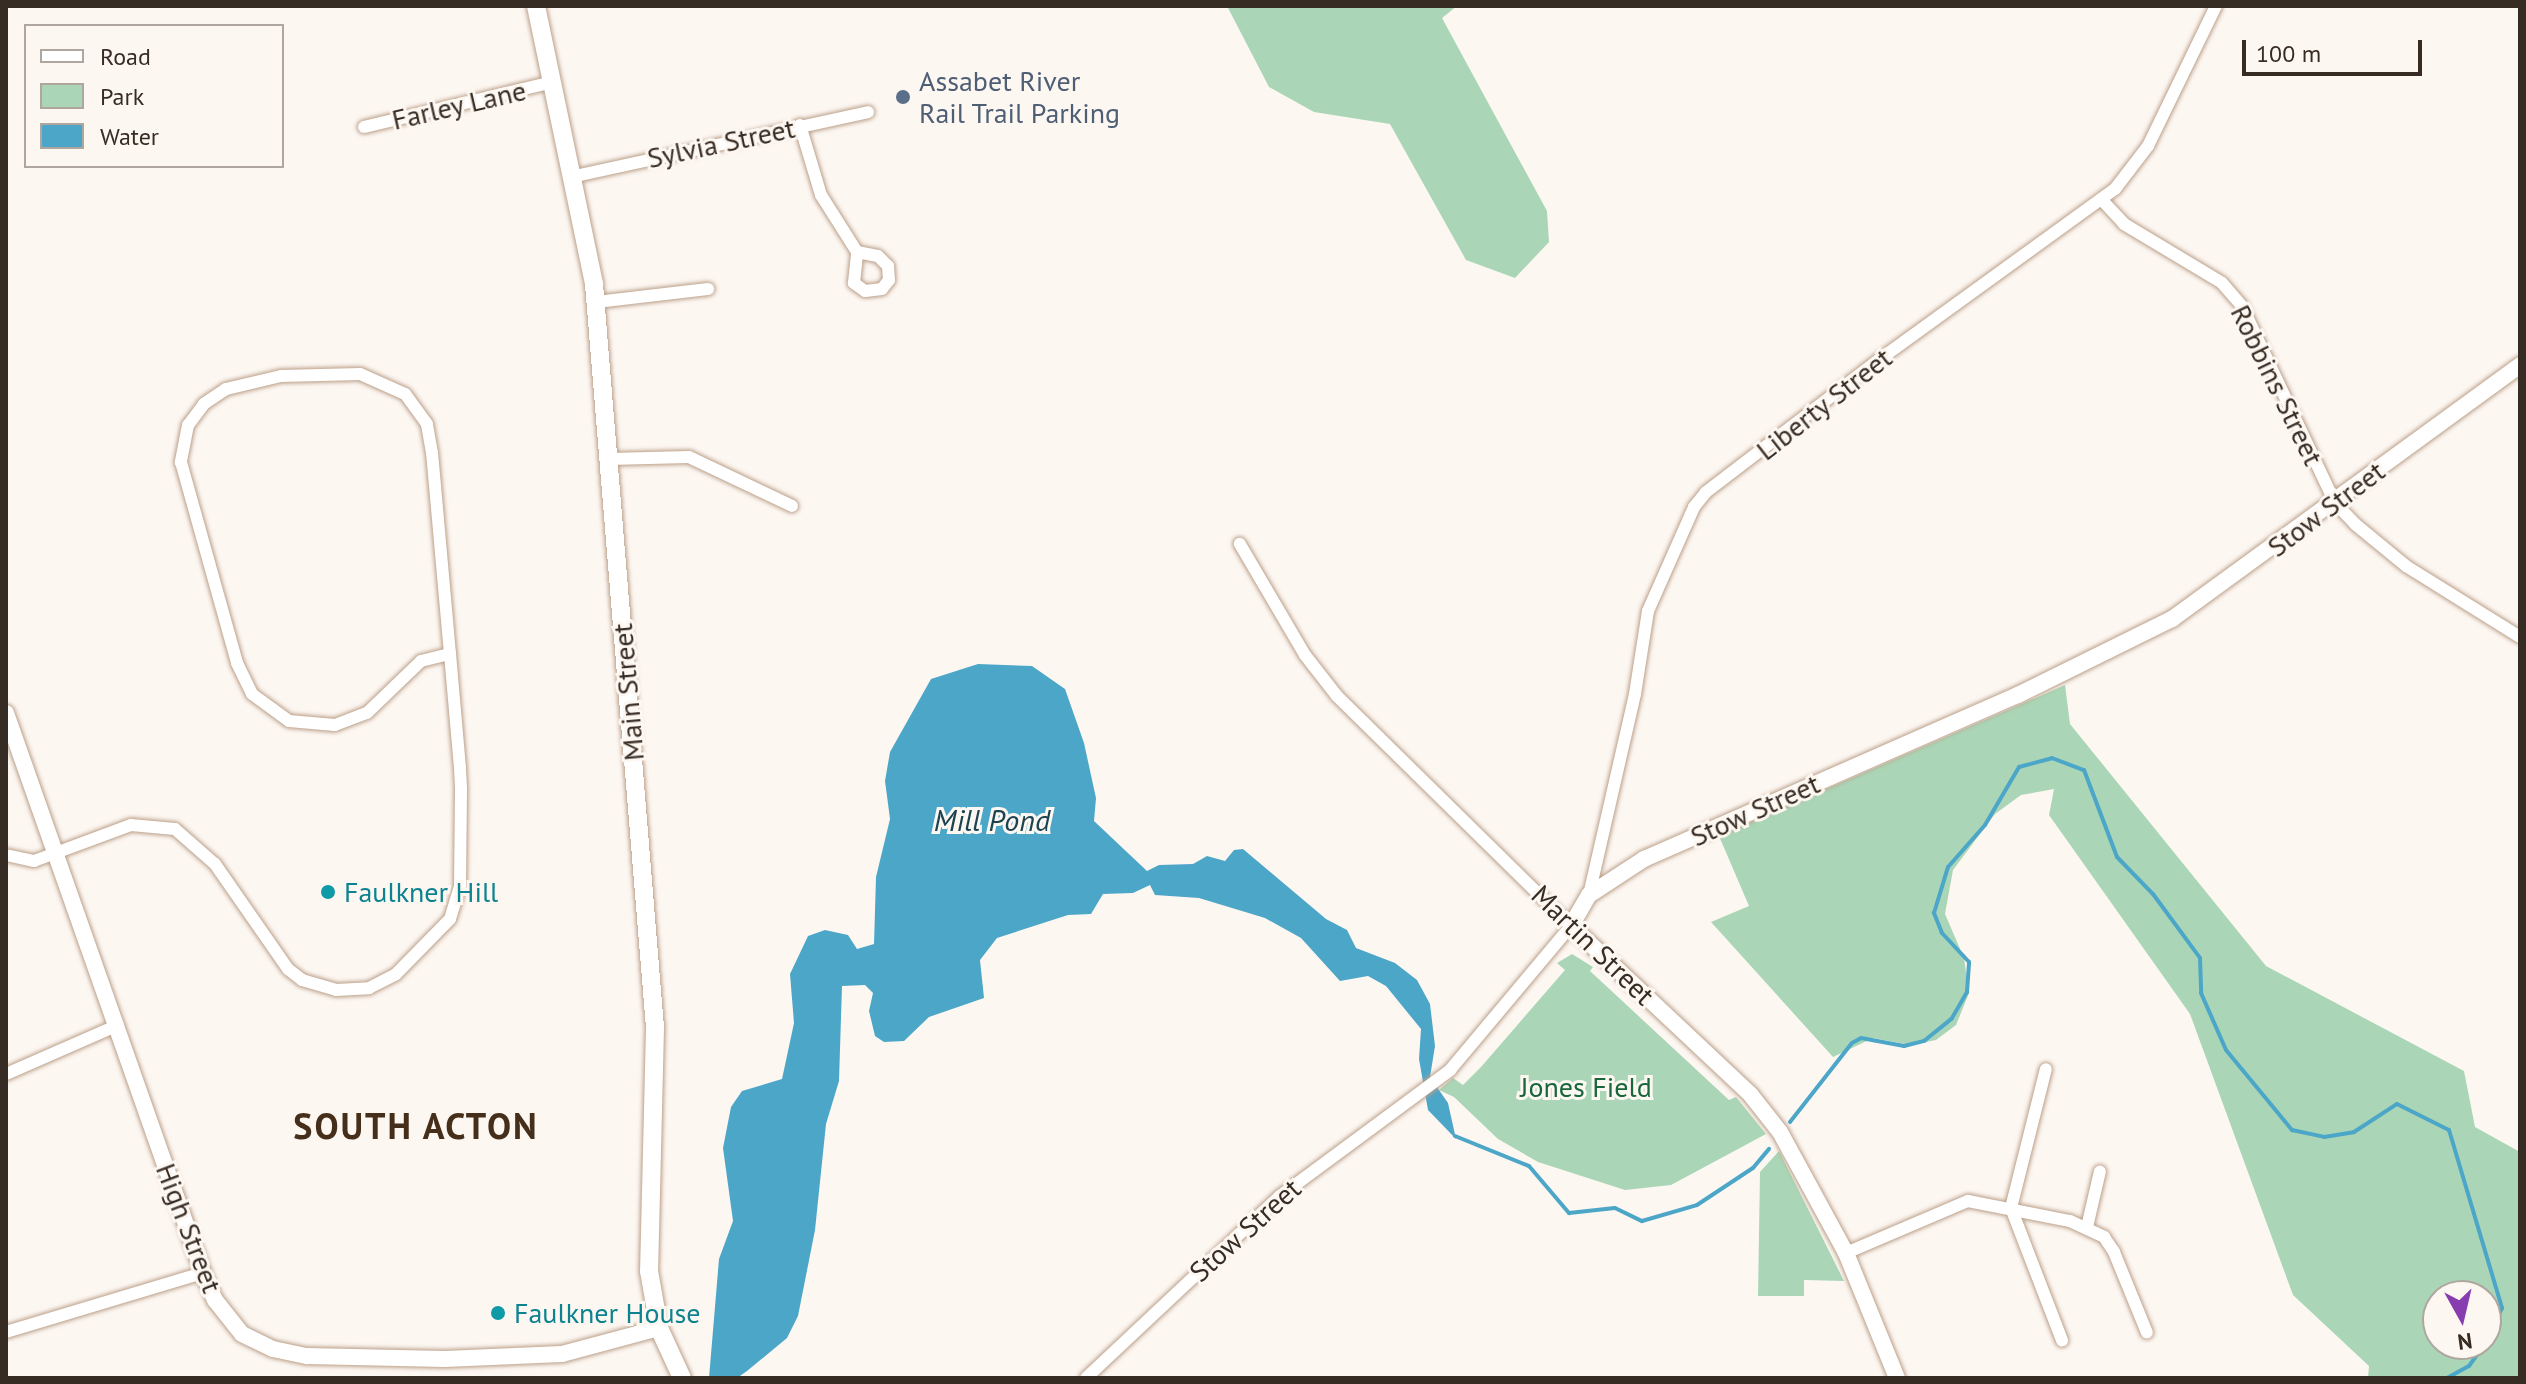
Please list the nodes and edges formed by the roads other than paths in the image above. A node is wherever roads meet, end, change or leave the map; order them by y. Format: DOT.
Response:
graph roads {
  1 [pos="536,6"];
  2 [pos="2216,6"];
  3 [pos="553,82"];
  4 [pos="868,112"];
  5 [pos="800,125"];
  6 [pos="364,127"];
  7 [pos="575,176"];
  8 [pos="2101,199"];
  9 [pos="857,252"];
  10 [pos="708,289"];
  11 [pos="596,302"];
  12 [pos="2520,365"];
  13 [pos="609,459"];
  14 [pos="2335,503"];
  15 [pos="792,506"];
  16 [pos="1240,544"];
  17 [pos="2520,637"];
  18 [pos="450,654"];
  19 [pos="6,713"];
  20 [pos="56,852"];
  21 [pos="6,855"];
  22 [pos="1589,895"];
  23 [pos="1571,926"];
  24 [pos="118,1025"];
  25 [pos="2046,1069"];
  26 [pos="6,1074"];
  27 [pos="2100,1171"];
  28 [pos="2011,1208"];
  29 [pos="2087,1227"];
  30 [pos="1846,1253"];
  31 [pos="203,1273"];
  32 [pos="659,1328"];
  33 [pos="6,1332"];
  34 [pos="2147,1333"];
  35 [pos="2062,1340"];
  36 [pos="682,1378"];
  37 [pos="1086,1378"];
  38 [pos="1897,1378"];
  1 -- 3 [label="main road, Main Street"];
  2 -- 8 [label="street, Liberty Street"];
  3 -- 6 [label="street, Farley Lane"];
  3 -- 7 [label="main road, Main Street"];
  4 -- 5 [label="street, Sylvia Street"];
  5 -- 7 [label="street, Sylvia Street"];
  5 -- 9 [label="street"];
  7 -- 11 [label="main road, Main Street"];
  8 -- 14 [label="street, Robbins Street"];
  8 -- 22 [label="street, Liberty Street"];
  10 -- 11 [label="street"];
  11 -- 13 [label="main road, Main Street"];
  12 -- 14 [label="street, Stow Street"];
  13 -- 15 [label="street"];
  13 -- 32 [label="main road, Main Street"];
  14 -- 17 [label="street, Robbins Street"];
  14 -- 22 [label="street, Stow Street"];
  16 -- 23 [label="street, Martin Street"];
  18 -- 18 [label="street"];
  18 -- 20 [label="street"];
  19 -- 20 [label="street, High Street"];
  20 -- 21 [label="street"];
  20 -- 24 [label="street, High Street"];
  22 -- 23 [label="street, Stow Street"];
  23 -- 30 [label="street, Martin Street"];
  23 -- 37 [label="street, Stow Street"];
  24 -- 26 [label="street"];
  24 -- 31 [label="street, High Street"];
  25 -- 28 [label="street"];
  27 -- 29 [label="street"];
  28 -- 29 [label="street"];
  28 -- 30 [label="street"];
  28 -- 35 [label="street"];
  29 -- 34 [label="street"];
  30 -- 38 [label="street, Martin Street"];
  31 -- 32 [label="street, High Street"];
  31 -- 33 [label="street"];
  32 -- 36 [label="main road, Main Street"];
}
